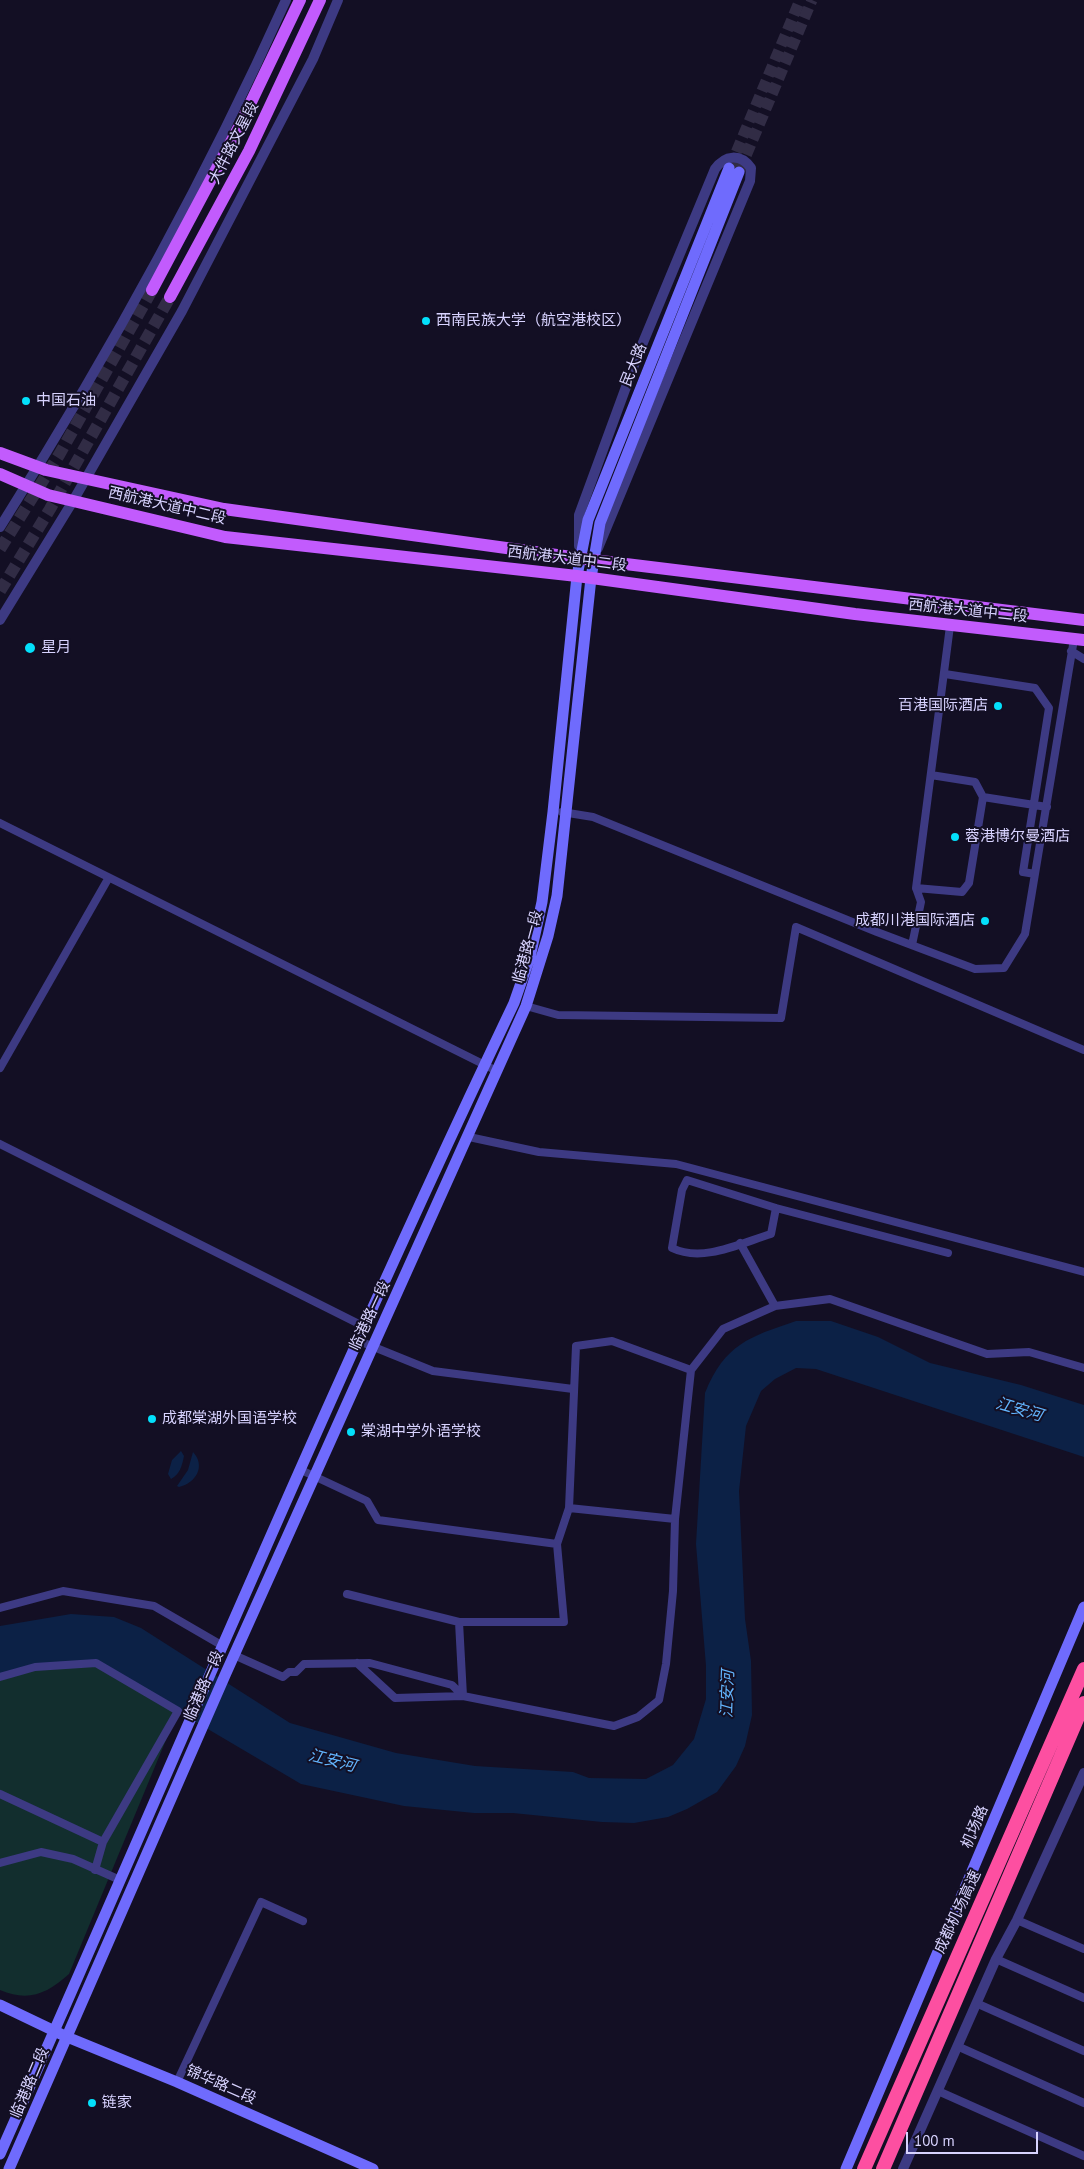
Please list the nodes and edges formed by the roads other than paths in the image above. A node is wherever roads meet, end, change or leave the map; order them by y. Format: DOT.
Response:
graph roads {
  1 [pos="286,0"];
  2 [pos="300,0"];
  3 [pos="320,0"];
  4 [pos="338,0"];
  5 [pos="152,290"];
  6 [pos="170,297"];
  7 [pos="0,453"];
  8 [pos="38,467"];
  9 [pos="0,474"];
  10 [pos="85,479"];
  11 [pos="26,485"];
  12 [pos="73,501"];
  13 [pos="0,527"];
  14 [pos="580,559"];
  15 [pos="593,560"];
  16 [pos="577,576"];
  17 [pos="591,578"];
  18 [pos="0,620"];
  19 [pos="1084,620"];
  20 [pos="950,626"];
  21 [pos="1076,643"];
  22 [pos="1084,659"];
  23 [pos="945,674"];
  24 [pos="931,775"];
  25 [pos="983,797"];
  26 [pos="1034,806"];
  27 [pos="1047,807"];
  28 [pos="554,812"];
  29 [pos="567,812"];
  30 [pos="0,823"];
  31 [pos="1035,874"];
  32 [pos="108,879"];
  33 [pos="916,888"];
  34 [pos="912,945"];
  35 [pos="526,1006"];
  36 [pos="1084,1050"];
  37 [pos="484,1065"];
  38 [pos="0,1068"];
  39 [pos="497,1071"];
  40 [pos="469,1137"];
  41 [pos="0,1144"];
  42 [pos="776,1208"];
  43 [pos="740,1243"];
  44 [pos="948,1253"];
  45 [pos="1084,1272"];
  46 [pos="775,1306"];
  47 [pos="365,1327"];
  48 [pos="359,1341"];
  49 [pos="372,1346"];
  50 [pos="1084,1368"];
  51 [pos="691,1370"];
  52 [pos="573,1389"];
  53 [pos="301,1470"];
  54 [pos="314,1477"];
  55 [pos="570,1508"];
  56 [pos="675,1519"];
  57 [pos="557,1544"];
  58 [pos="347,1594"];
  59 [pos="1084,1607"];
  60 [pos="0,1608"];
  61 [pos="1084,1620"];
  62 [pos="459,1622"];
  63 [pos="1070,1641"];
  64 [pos="223,1646"];
  65 [pos="234,1655"];
  66 [pos="357,1663"];
  67 [pos="1084,1669"];
  68 [pos="0,1677"];
  69 [pos="463,1696"];
  70 [pos="1084,1703"];
  71 [pos="1084,1773"];
  72 [pos="0,1794"];
  73 [pos="103,1842"];
  74 [pos="0,1863"];
  75 [pos="95,1870"];
  76 [pos="120,1880"];
  77 [pos="1017,1920"];
  78 [pos="303,1921"];
  79 [pos="1084,1949"];
  80 [pos="996,1959"];
  81 [pos="1084,1998"];
  82 [pos="976,2003"];
  83 [pos="0,2005"];
  84 [pos="55,2031"];
  85 [pos="67,2036"];
  86 [pos="957,2046"];
  87 [pos="1084,2051"];
  88 [pos="177,2082"];
  89 [pos="938,2091"];
  90 [pos="1084,2103"];
  91 [pos="0,2154"];
  92 [pos="1084,2156"];
  93 [pos="9,2169"];
  94 [pos="374,2169"];
  95 [pos="846,2169"];
  96 [pos="864,2169"];
  97 [pos="883,2169"];
  98 [pos="903,2169"];
  1 -- 8 [label="street"];
  2 -- 5 [label="main road, 大件路文星段"];
  3 -- 6 [label="main road, 大件路文星段"];
  4 -- 10 [label="street"];
  7 -- 8 [label="main road"];
  8 -- 10 [label="main road"];
  8 -- 11 [label="street"];
  9 -- 11 [label="main road, 西航港大道中二段"];
  10 -- 12 [label="street"];
  10 -- 14 [label="main road"];
  11 -- 12 [label="main road, 西航港大道中二段"];
  11 -- 13 [label="street"];
  12 -- 16 [label="main road, 西航港大道中二段"];
  12 -- 18 [label="street"];
  14 -- 15 [label="main road"];
  14 -- 15 [label="main road, 民大路"];
  14 -- 15 [label="street"];
  14 -- 16 [label="main road, 民大路"];
  15 -- 17 [label="main road, 民大路"];
  15 -- 19 [label="main road"];
  16 -- 17 [label="main road, 西航港大道中二段"];
  16 -- 28 [label="main road, 临港路一段"];
  17 -- 20 [label="main road, 西航港大道中二段"];
  17 -- 29 [label="main road, 临港路一段"];
  20 -- 21 [label="main road, 西航港大道中二段"];
  20 -- 23 [label="street"];
  21 -- 22 [label="street"];
  21 -- 27 [label="street"];
  23 -- 24 [label="street"];
  23 -- 26 [label="street"];
  24 -- 25 [label="street"];
  24 -- 33 [label="street"];
  25 -- 26 [label="street"];
  25 -- 33 [label="street"];
  26 -- 27 [label="street"];
  26 -- 31 [label="street"];
  27 -- 31 [label="street"];
  28 -- 29 [label="street"];
  28 -- 37 [label="main road, 临港路一段"];
  29 -- 34 [label="street"];
  29 -- 35 [label="main road, 临港路一段"];
  30 -- 32 [label="street"];
  31 -- 34 [label="street"];
  32 -- 37 [label="street"];
  32 -- 38 [label="street"];
  33 -- 34 [label="street"];
  35 -- 36 [label="street"];
  35 -- 39 [label="main road, 临港路一段"];
  37 -- 39 [label="street"];
  37 -- 47 [label="main road, 临港路一段"];
  39 -- 40 [label="main road, 临港路一段"];
  40 -- 45 [label="street"];
  40 -- 49 [label="main road, 临港路一段"];
  41 -- 47 [label="street"];
  42 -- 43 [label="street"];
  42 -- 43 [label="street"];
  42 -- 44 [label="street"];
  43 -- 46 [label="street"];
  46 -- 50 [label="street"];
  46 -- 51 [label="street"];
  47 -- 48 [label="main road, 临港路一段"];
  48 -- 49 [label="street"];
  48 -- 53 [label="main road, 临港路一段"];
  49 -- 52 [label="street"];
  49 -- 54 [label="main road, 临港路一段"];
  51 -- 52 [label="street"];
  51 -- 56 [label="street"];
  52 -- 55 [label="street"];
  53 -- 54 [label="street"];
  53 -- 64 [label="main road, 临港路一段"];
  54 -- 57 [label="street"];
  54 -- 65 [label="main road, 临港路一段"];
  55 -- 56 [label="street"];
  55 -- 57 [label="street"];
  56 -- 69 [label="street"];
  57 -- 62 [label="street"];
  58 -- 62 [label="street"];
  59 -- 63 [label="main road, 机场路"];
  60 -- 64 [label="street"];
  61 -- 63 [label="main road"];
  62 -- 69 [label="street"];
  63 -- 95 [label="main road, 机场路"];
  64 -- 76 [label="main road, 临港路一段"];
  65 -- 66 [label="street"];
  65 -- 85 [label="main road, 临港路一段"];
  66 -- 69 [label="street"];
  66 -- 69 [label="street"];
  67 -- 96 [label="highway, 成都机场高速"];
  68 -- 73 [label="street"];
  70 -- 97 [label="highway"];
  71 -- 77 [label="street"];
  72 -- 73 [label="street"];
  73 -- 75 [label="street"];
  74 -- 75 [label="street"];
  75 -- 76 [label="street"];
  76 -- 84 [label="main road, 临港路一段"];
  77 -- 79 [label="street"];
  77 -- 80 [label="street"];
  78 -- 88 [label="street"];
  80 -- 81 [label="street"];
  80 -- 82 [label="street"];
  82 -- 86 [label="street"];
  82 -- 87 [label="street"];
  83 -- 84 [label="main road, 锦华路二段"];
  84 -- 85 [label="main road, 锦华路二段"];
  84 -- 91 [label="main road, 临港路二段"];
  85 -- 88 [label="main road, 锦华路二段"];
  85 -- 93 [label="main road, 临港路二段"];
  86 -- 89 [label="street"];
  86 -- 90 [label="street"];
  88 -- 94 [label="main road, 锦华路二段"];
  89 -- 92 [label="street"];
  89 -- 98 [label="street"];
}
